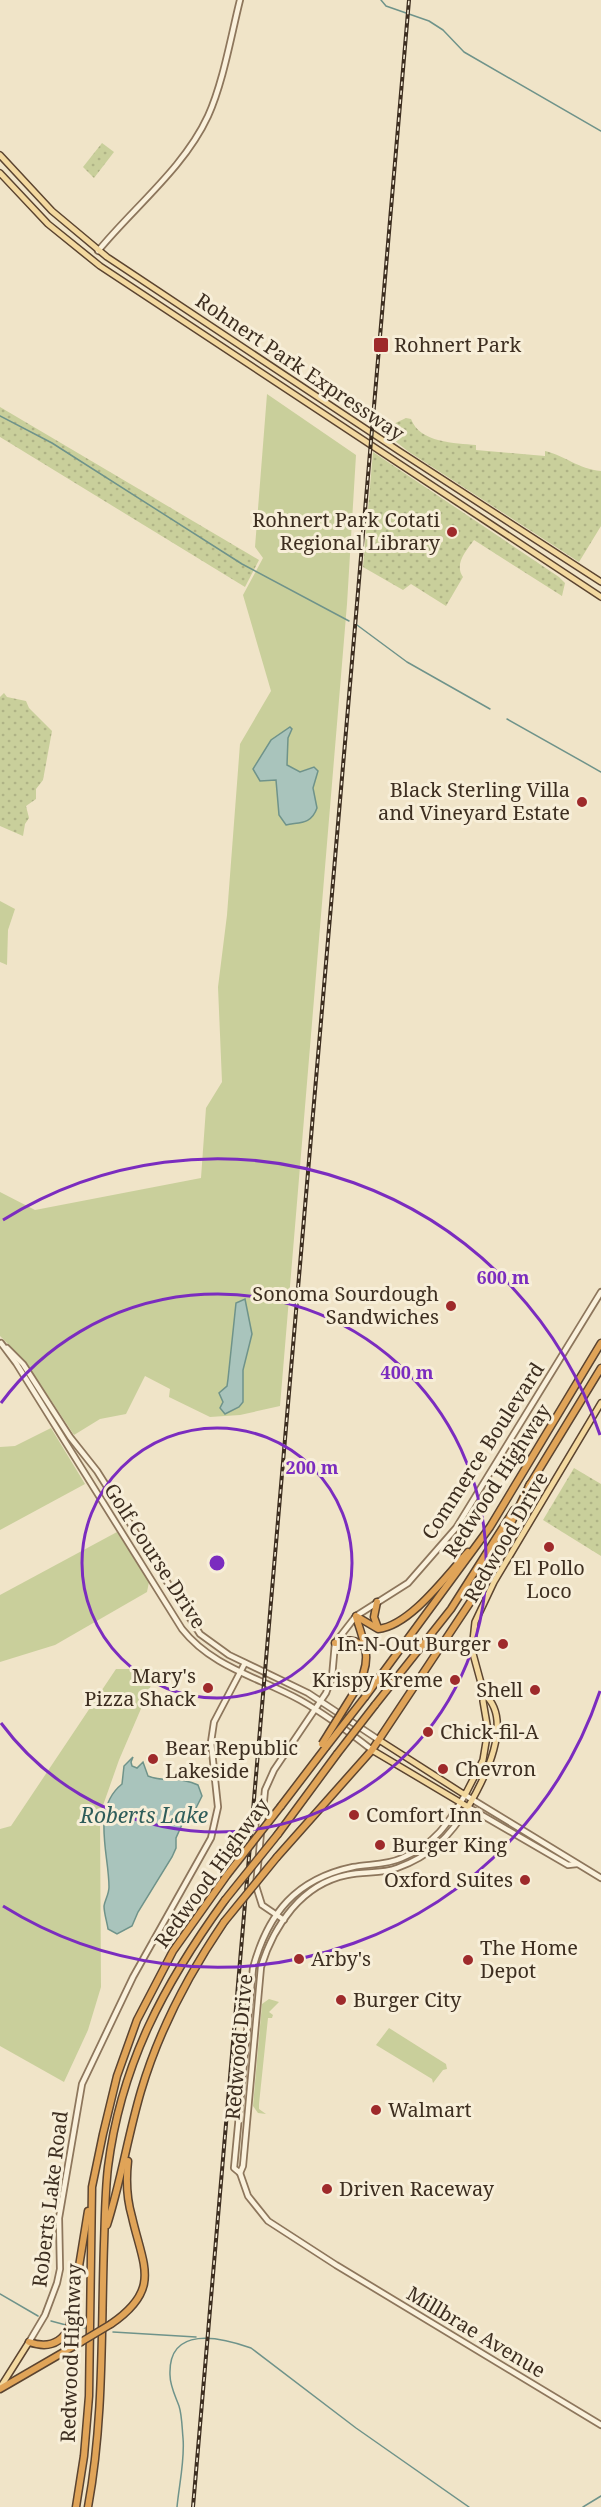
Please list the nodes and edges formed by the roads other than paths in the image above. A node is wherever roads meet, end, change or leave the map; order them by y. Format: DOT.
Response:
graph roads {
  1 [pos="240,0"];
  2 [pos="0,155"];
  3 [pos="0,173"];
  4 [pos="98,251"];
  5 [pos="601,582"];
  6 [pos="601,597"];
  7 [pos="601,1292"];
  8 [pos="0,1343"];
  9 [pos="601,1343"];
  10 [pos="601,1368"];
  11 [pos="601,1403"];
  12 [pos="530,1484"];
  13 [pos="490,1527"];
  14 [pos="377,1602"];
  15 [pos="356,1616"];
  16 [pos="378,1629"];
  17 [pos="335,1643"];
  18 [pos="365,1648"];
  19 [pos="244,1663"];
  20 [pos="240,1672"];
  21 [pos="484,1694"];
  22 [pos="321,1701"];
  23 [pos="316,1709"];
  24 [pos="379,1740"];
  25 [pos="324,1746"];
  26 [pos="372,1750"];
  27 [pos="465,1795"];
  28 [pos="472,1800"];
  29 [pos="461,1803"];
  30 [pos="468,1807"];
  31 [pos="417,1851"];
  32 [pos="421,1858"];
  33 [pos="577,1864"];
  34 [pos="363,1865"];
  35 [pos="364,1872"];
  36 [pos="601,1878"];
  37 [pos="310,1881"];
  38 [pos="315,1888"];
  39 [pos="276,1915"];
  40 [pos="284,1920"];
  41 [pos="130,2141"];
  42 [pos="240,2173"];
  43 [pos="92,2187"];
  44 [pos="104,2234"];
  45 [pos="336,2265"];
  46 [pos="29,2342"];
  47 [pos="0,2388"];
  48 [pos="601,2425"];
  49 [pos="76,2507"];
  50 [pos="88,2507"];
  1 -- 4 [label="street"];
  2 -- 4 [label="main road, Rohnert Park Expressway"];
  3 -- 6 [label="main road, Rohnert Park Expressway"];
  4 -- 5 [label="main road, Rohnert Park Expressway"];
  7 -- 14 [label="street, Commerce Boulevard"];
  8 -- 19 [label="street, Golf Course Drive"];
  8 -- 20 [label="street, Golf Course Drive"];
  9 -- 13 [label="highway, Redwood Highway"];
  10 -- 12 [label="highway, Redwood Highway"];
  11 -- 21 [label="main road, Redwood Drive"];
  12 -- 24 [label="highway"];
  12 -- 44 [label="highway, Redwood Highway, bridge"];
  13 -- 16 [label="highway"];
  13 -- 25 [label="highway, Redwood Highway, bridge"];
  14 -- 15 [label="street, Commerce Boulevard"];
  14 -- 16 [label="highway"];
  15 -- 16 [label="highway"];
  15 -- 17 [label="street, Commerce Boulevard"];
  15 -- 18 [label="highway"];
  17 -- 18 [label="highway"];
  17 -- 22 [label="street"];
  18 -- 25 [label="highway, bridge"];
  19 -- 20 [label="street, Roberts Lake Road"];
  19 -- 22 [label="street, Golf Course Drive"];
  20 -- 23 [label="street, Golf Course Drive"];
  20 -- 46 [label="street, Roberts Lake Road"];
  21 -- 27 [label="main road, Redwood Drive"];
  21 -- 28 [label="main road, Redwood Drive"];
  22 -- 23 [label="street"];
  22 -- 24 [label="street, Golf Course Drive"];
  23 -- 26 [label="street, Golf Course Drive"];
  23 -- 39 [label="street"];
  24 -- 26 [label="highway"];
  24 -- 27 [label="main road, Golf Course Drive"];
  25 -- 43 [label="highway, Redwood Highway, bridge"];
  26 -- 29 [label="main road, Golf Course Drive"];
  26 -- 41 [label="highway, bridge"];
  27 -- 28 [label="street"];
  27 -- 29 [label="street, Redwood Drive"];
  28 -- 30 [label="main road, Redwood Drive"];
  28 -- 33 [label="street"];
  29 -- 30 [label="main road, Golf Course Drive"];
  29 -- 31 [label="street, Redwood Drive"];
  30 -- 32 [label="street, Redwood Drive"];
  30 -- 33 [label="street"];
  31 -- 32 [label="street"];
  31 -- 34 [label="street, Redwood Drive"];
  32 -- 35 [label="street, Redwood Drive"];
  33 -- 36 [label="street"];
  34 -- 35 [label="street"];
  34 -- 37 [label="street, Redwood Drive"];
  35 -- 38 [label="street, Redwood Drive"];
  37 -- 38 [label="street"];
  37 -- 39 [label="street, Redwood Drive"];
  38 -- 40 [label="street, Redwood Drive"];
  39 -- 40 [label="street"];
  39 -- 42 [label="street, Redwood Drive"];
  40 -- 42 [label="street, Redwood Drive"];
  41 -- 44 [label="highway"];
  41 -- 47 [label="highway, bridge"];
  42 -- 45 [label="street, Redwood Drive"];
  43 -- 46 [label="highway"];
  43 -- 49 [label="highway, Redwood Highway"];
  44 -- 50 [label="highway, Redwood Highway"];
  45 -- 48 [label="street, Millbrae Avenue"];
  46 -- 47 [label="main road"];
}
